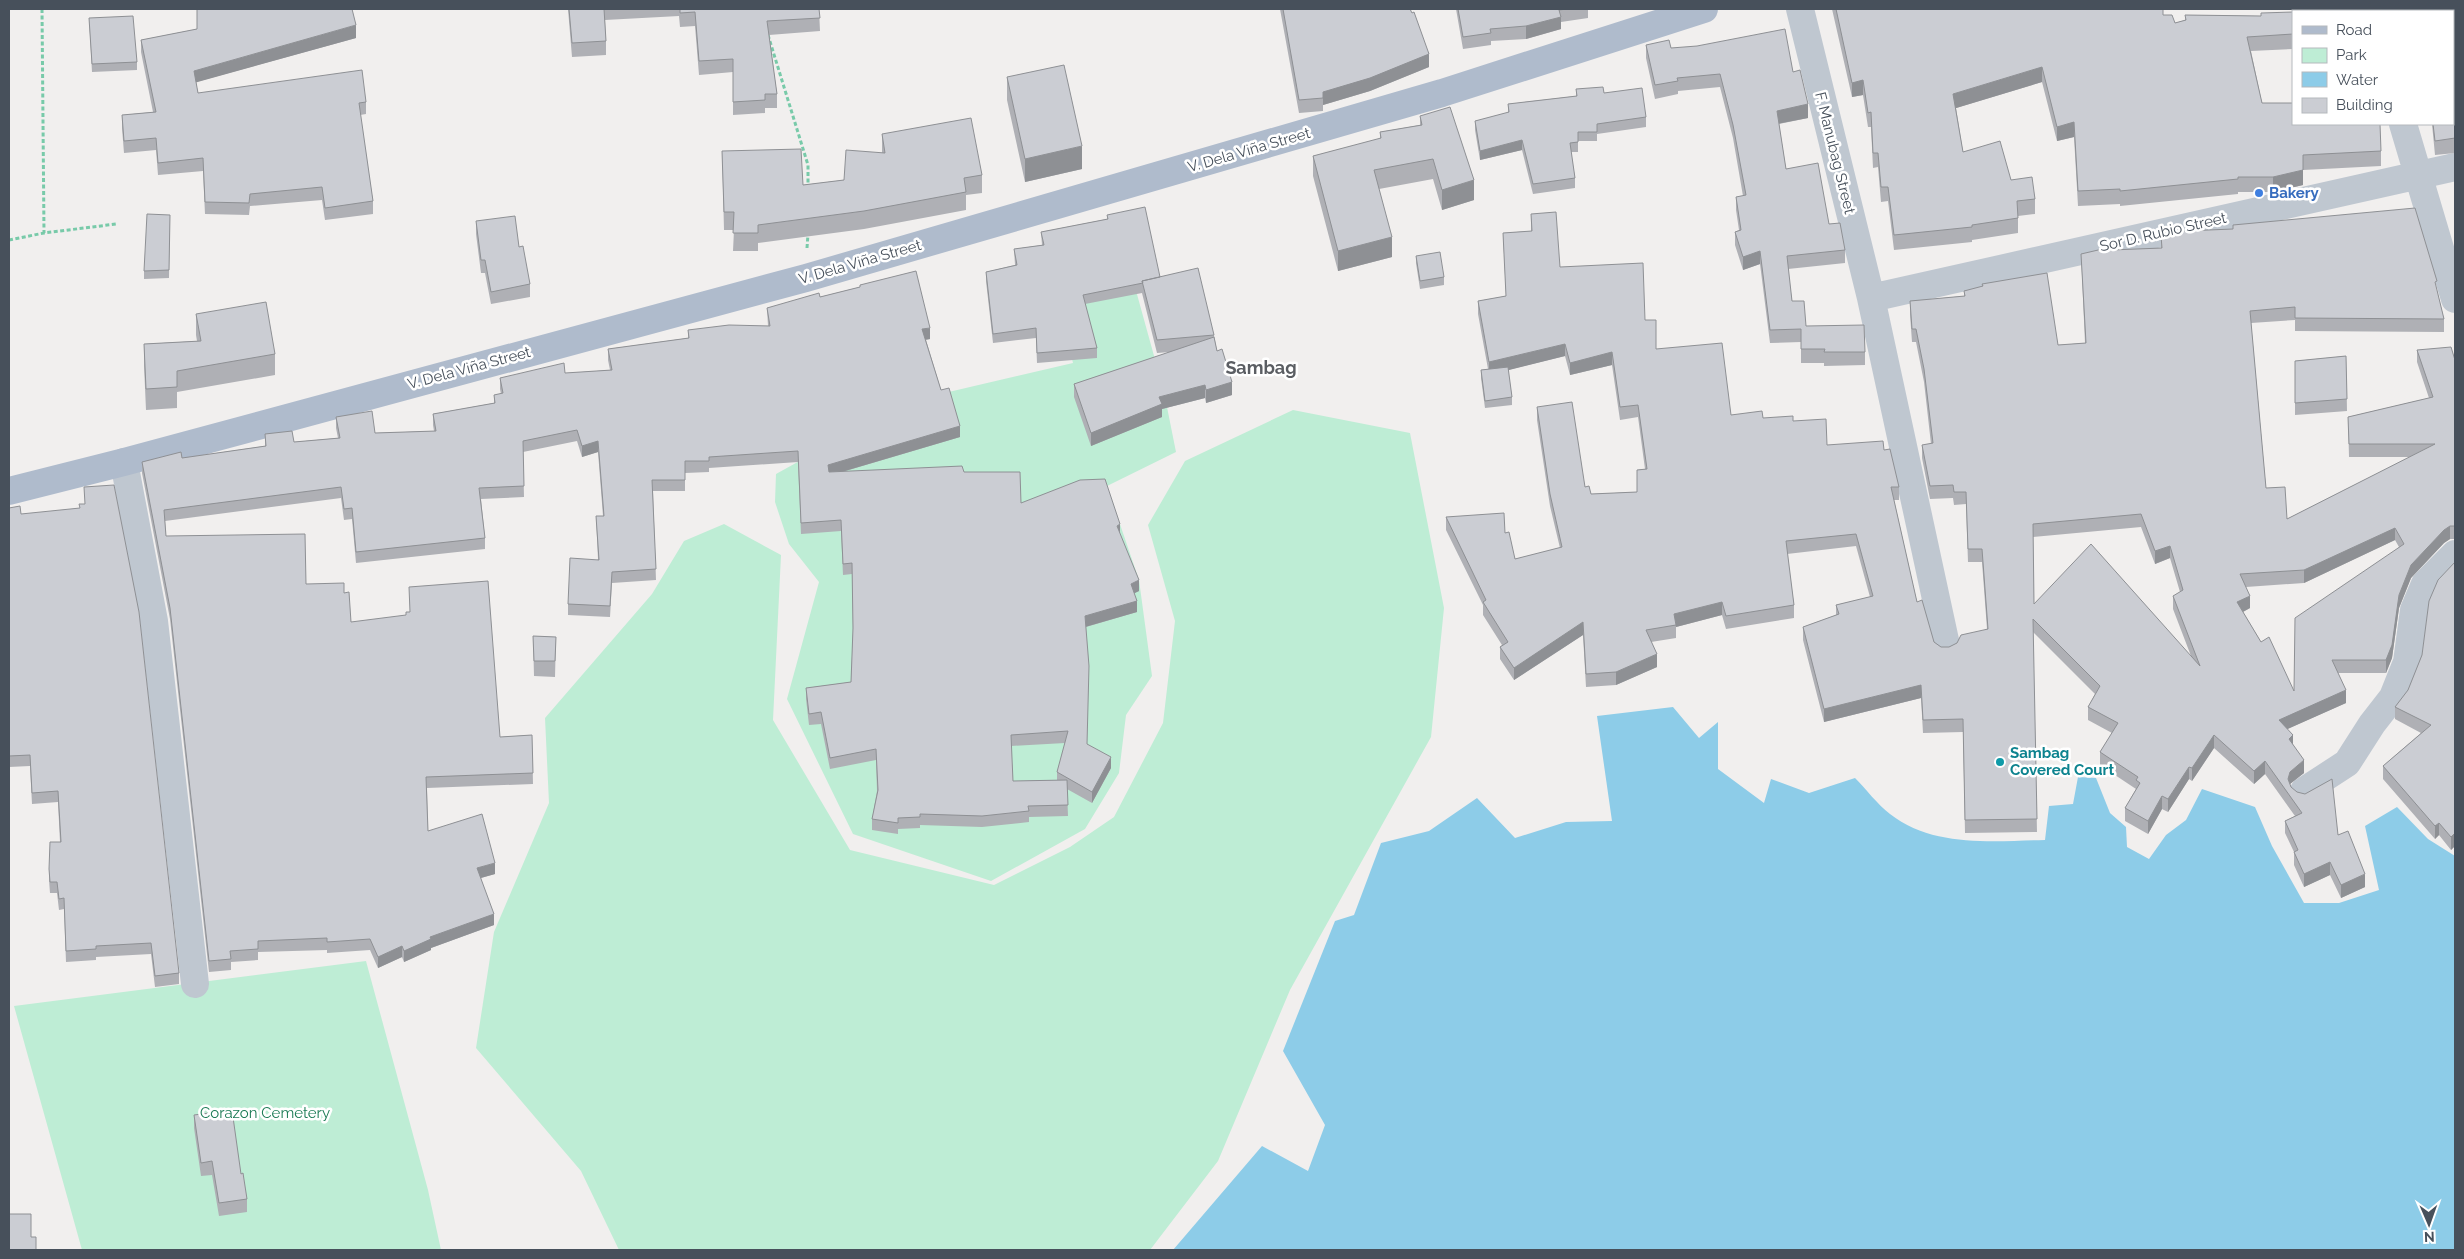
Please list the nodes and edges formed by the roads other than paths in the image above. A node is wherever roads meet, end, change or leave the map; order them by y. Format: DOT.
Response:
graph roads {
  1 [pos="1704,9"];
  2 [pos="1800,9"];
  3 [pos="2403,125"];
  4 [pos="2455,167"];
  5 [pos="2418,176"];
  6 [pos="1871,298"];
  7 [pos="2455,299"];
  8 [pos="124,462"];
  9 [pos="9,491"];
  10 [pos="2455,554"];
  11 [pos="1946,645"];
  12 [pos="2304,791"];
  13 [pos="195,984"];
  1 -- 8 [label="main road, V. Dela Viña Street"];
  2 -- 6 [label="street, F. Manubag Street"];
  3 -- 5 [label="street"];
  4 -- 5 [label="street, Sor D. Rubio Street"];
  5 -- 6 [label="street, Sor D. Rubio Street"];
  5 -- 7 [label="street"];
  6 -- 11 [label="street, F. Manubag Street"];
  8 -- 9 [label="main road, V. Dela Viña Street"];
  8 -- 13 [label="street"];
  10 -- 12 [label="street"];
}
